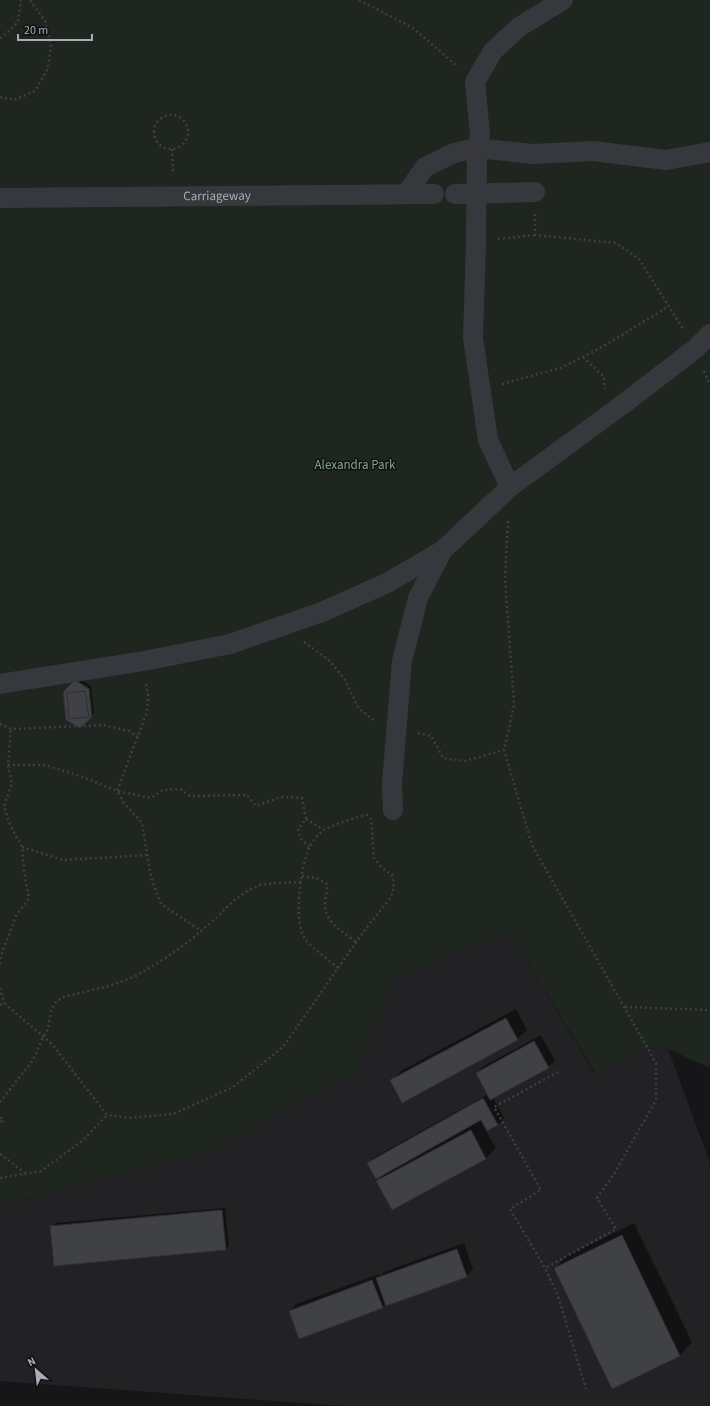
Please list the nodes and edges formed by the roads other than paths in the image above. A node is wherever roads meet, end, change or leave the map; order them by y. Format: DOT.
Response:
graph roads {
  1 [pos="563,0"];
  2 [pos="477,148"];
  3 [pos="710,152"];
  4 [pos="534,192"];
  5 [pos="477,193"];
  6 [pos="406,194"];
  7 [pos="434,194"];
  8 [pos="455,194"];
  9 [pos="0,198"];
  10 [pos="710,334"];
  11 [pos="510,487"];
  12 [pos="442,551"];
  13 [pos="0,684"];
  14 [pos="392,810"];
  1 -- 2 [label="street"];
  2 -- 3 [label="street"];
  2 -- 5 [label="street"];
  2 -- 6 [label="street"];
  4 -- 5 [label="street"];
  5 -- 8 [label="street"];
  5 -- 11 [label="street"];
  6 -- 7 [label="street, Carriageway"];
  6 -- 9 [label="street, Carriageway"];
  10 -- 11 [label="street"];
  11 -- 12 [label="street"];
  12 -- 13 [label="street"];
  12 -- 14 [label="street"];
}
